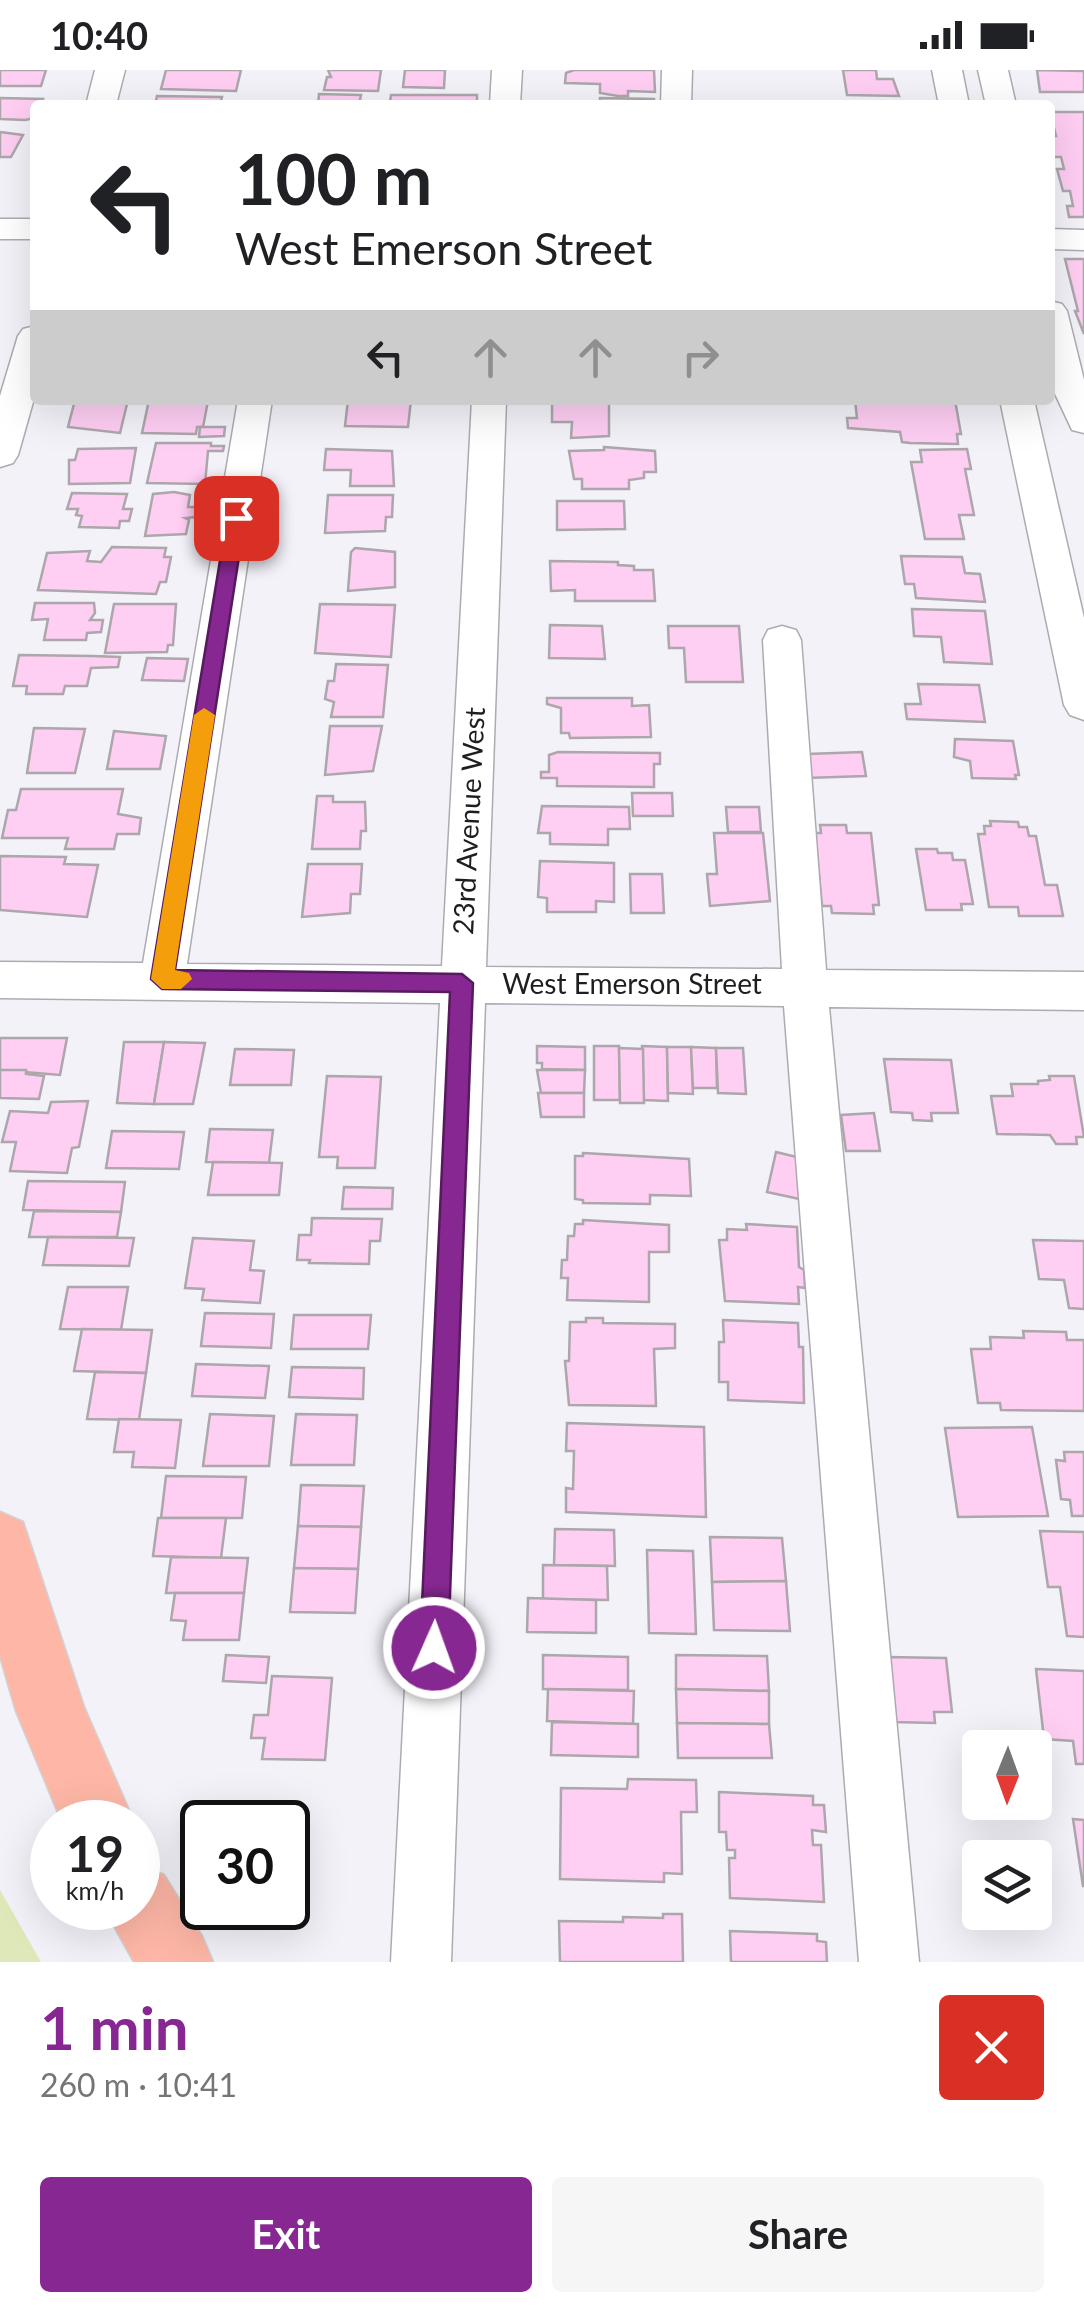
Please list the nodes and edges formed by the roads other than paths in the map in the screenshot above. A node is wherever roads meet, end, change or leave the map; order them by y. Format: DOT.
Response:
graph roads {
  1 [pos="110,70"];
  2 [pos="507,70"];
  3 [pos="677,70"];
  4 [pos="947,70"];
  5 [pos="993,70"];
  6 [pos="101,100"];
  7 [pos="504,100"];
  8 [pos="676,100"];
  9 [pos="953,100"];
  10 [pos="1000,100"];
  11 [pos="0,229"];
  12 [pos="30,229"];
  13 [pos="1055,240"];
  14 [pos="1084,240"];
  15 [pos="30,353"];
  16 [pos="1057,372"];
  17 [pos="255,405"];
  18 [pos="489,405"];
  19 [pos="1018,405"];
  20 [pos="1084,422"];
  21 [pos="0,454"];
  22 [pos="782,640"];
  23 [pos="1084,705"];
  24 [pos="162,979"];
  25 [pos="0,980"];
  26 [pos="462,983"];
  27 [pos="805,986"];
  28 [pos="1084,991"];
  29 [pos="0,1544"];
  30 [pos="89,1800"];
  31 [pos="156,1930"];
  32 [pos="176,1962"];
  33 [pos="421,1962"];
  34 [pos="889,1962"];
  1 -- 6 [label="street"];
  2 -- 7 [label="street"];
  3 -- 8 [label="street"];
  4 -- 9 [label="street"];
  5 -- 10 [label="street"];
  11 -- 12 [label="street"];
  13 -- 14 [label="street"];
  15 -- 21 [label="street"];
  16 -- 20 [label="street"];
  17 -- 24 [label="street"];
  18 -- 26 [label="street, 23rd Avenue West"];
  19 -- 23 [label="street"];
  22 -- 27 [label="street"];
  24 -- 25 [label="street, West Emerson Street"];
  24 -- 26 [label="street, West Emerson Street"];
  26 -- 27 [label="street, West Emerson Street"];
  26 -- 33 [label="street, 23rd Avenue West"];
  27 -- 28 [label="street, West Emerson Street"];
  27 -- 34 [label="street"];
  29 -- 30 [label="main road"];
  31 -- 32 [label="main road"];
}
